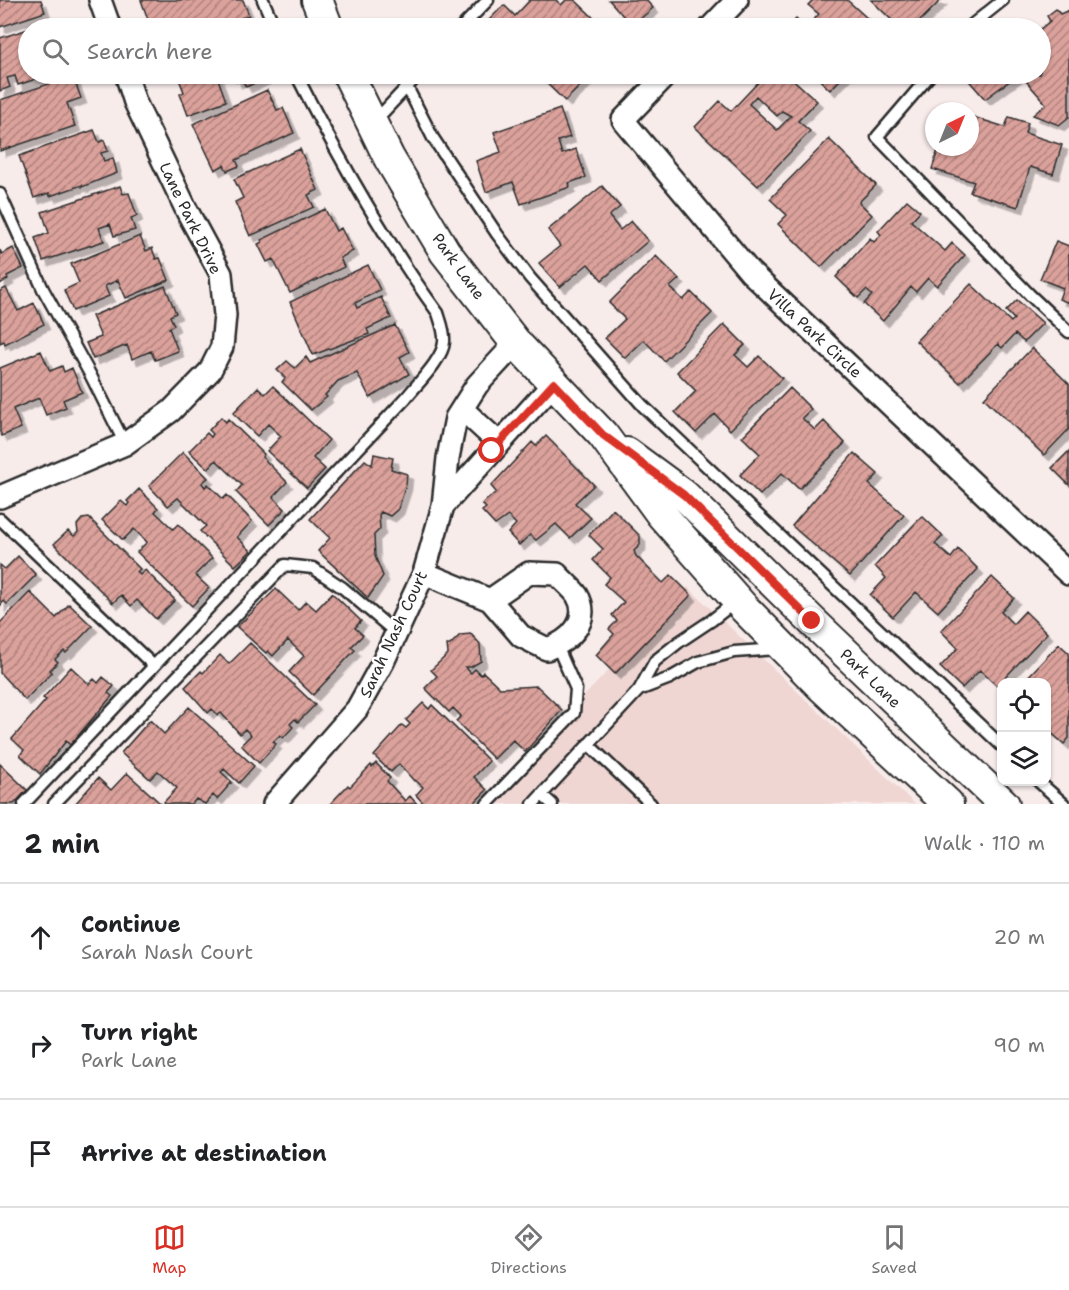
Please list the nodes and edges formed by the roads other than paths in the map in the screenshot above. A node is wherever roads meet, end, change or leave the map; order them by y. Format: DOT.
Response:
graph roads {
  1 [pos="100,0"];
  2 [pos="263,0"];
  3 [pos="317,0"];
  4 [pos="488,0"];
  5 [pos="737,0"];
  6 [pos="1003,0"];
  7 [pos="106,18"];
  8 [pos="271,18"];
  9 [pos="324,18"];
  10 [pos="471,18"];
  11 [pos="720,18"];
  12 [pos="980,18"];
  13 [pos="129,84"];
  14 [pos="301,84"];
  15 [pos="353,84"];
  16 [pos="410,84"];
  17 [pos="657,84"];
  18 [pos="922,84"];
  19 [pos="407,87"];
  20 [pos="372,124"];
  21 [pos="0,194"];
  22 [pos="1069,332"];
  23 [pos="516,343"];
  24 [pos="554,383"];
  25 [pos="462,409"];
  26 [pos="603,435"];
  27 [pos="499,443"];
  28 [pos="125,444"];
  29 [pos="0,497"];
  30 [pos="443,506"];
  31 [pos="0,519"];
  32 [pos="423,573"];
  33 [pos="1069,574"];
  34 [pos="490,600"];
  35 [pos="738,600"];
  36 [pos="812,621"];
  37 [pos="396,633"];
  38 [pos="556,646"];
  39 [pos="784,648"];
  40 [pos="154,666"];
  41 [pos="639,690"];
  42 [pos="997,741"];
  43 [pos="588,744"];
  44 [pos="1044,786"];
  45 [pos="542,795"];
  46 [pos="24,804"];
  47 [pos="54,804"];
  48 [pos="274,804"];
  49 [pos="487,804"];
  50 [pos="533,804"];
  51 [pos="552,804"];
  52 [pos="651,804"];
  53 [pos="948,804"];
  54 [pos="1004,804"];
  55 [pos="1064,804"];
  1 -- 7 [label="street"];
  2 -- 8 [label="lane"];
  3 -- 9 [label="street"];
  4 -- 10 [label="lane"];
  5 -- 11 [label="street"];
  6 -- 12 [label="lane"];
  13 -- 28 [label="street, Lane Park Drive"];
  14 -- 40 [label="lane"];
  15 -- 20 [label="street, Park Lane"];
  16 -- 19 [label="lane"];
  17 -- 33 [label="street, Villa Park Circle"];
  18 -- 22 [label="lane"];
  19 -- 20 [label="lane"];
  19 -- 42 [label="lane"];
  20 -- 23 [label="street, Park Lane"];
  21 -- 28 [label="lane"];
  23 -- 24 [label="street, Park Lane"];
  23 -- 25 [label="street, Sarah Nash Court"];
  24 -- 26 [label="street, Park Lane"];
  24 -- 27 [label="street, Sarah Nash Court"];
  25 -- 27 [label="street"];
  25 -- 30 [label="street, Sarah Nash Court"];
  26 -- 35 [label="street, Park Lane"];
  26 -- 36 [label="street, Park Lane"];
  27 -- 30 [label="street, Sarah Nash Court"];
  28 -- 29 [label="street, Lane Park Drive"];
  30 -- 32 [label="street, Sarah Nash Court"];
  31 -- 40 [label="lane"];
  32 -- 34 [label="street"];
  32 -- 37 [label="street, Sarah Nash Court"];
  34 -- 38 [label="street"];
  34 -- 38 [label="street"];
  35 -- 36 [label="street"];
  35 -- 39 [label="street, Park Lane"];
  35 -- 41 [label="lane"];
  36 -- 54 [label="street, Park Lane"];
  37 -- 47 [label="lane"];
  37 -- 48 [label="street, Sarah Nash Court"];
  38 -- 49 [label="lane"];
  39 -- 41 [label="lane"];
  39 -- 53 [label="street, Park Lane"];
  40 -- 46 [label="lane"];
  41 -- 43 [label="lane"];
  43 -- 45 [label="lane"];
  43 -- 52 [label="lane"];
  44 -- 55 [label="lane"];
  45 -- 50 [label="lane"];
  45 -- 51 [label="lane"];
}
